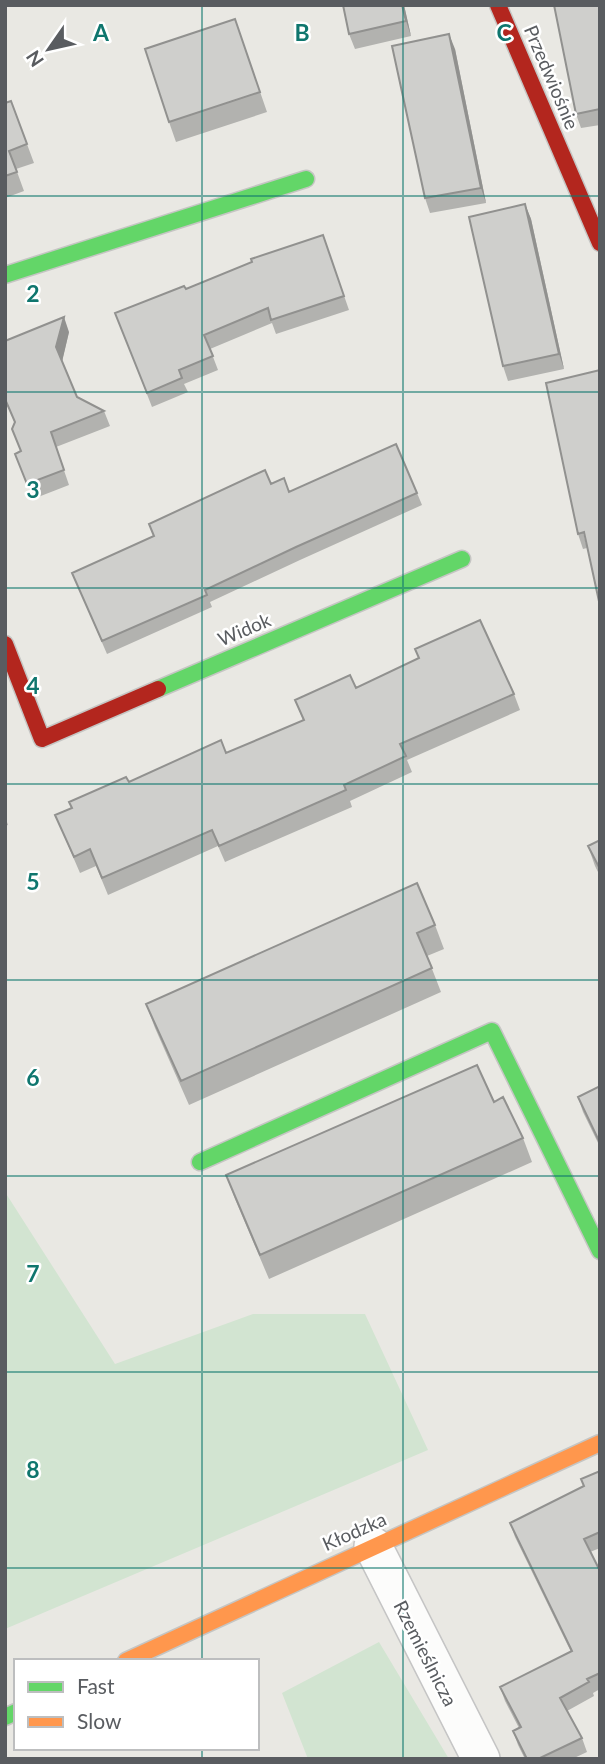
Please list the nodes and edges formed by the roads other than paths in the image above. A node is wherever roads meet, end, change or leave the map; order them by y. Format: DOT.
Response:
graph roads {
  1 [pos="498,5"];
  2 [pos="306,179"];
  3 [pos="600,243"];
  4 [pos="5,275"];
  5 [pos="462,559"];
  6 [pos="5,643"];
  7 [pos="200,1162"];
  8 [pos="600,1251"];
  9 [pos="600,1443"];
  10 [pos="373,1546"];
  11 [pos="130,1659"];
  12 [pos="481,1759"];
  1 -- 3 [label="street, Przedwiośnie"];
  2 -- 4 [label="street"];
  5 -- 6 [label="street, Widok"];
  7 -- 8 [label="street"];
  9 -- 10 [label="street, Kłodzka"];
  10 -- 11 [label="street, Kłodzka"];
  10 -- 12 [label="street, Rzemieślnicza"];
}
